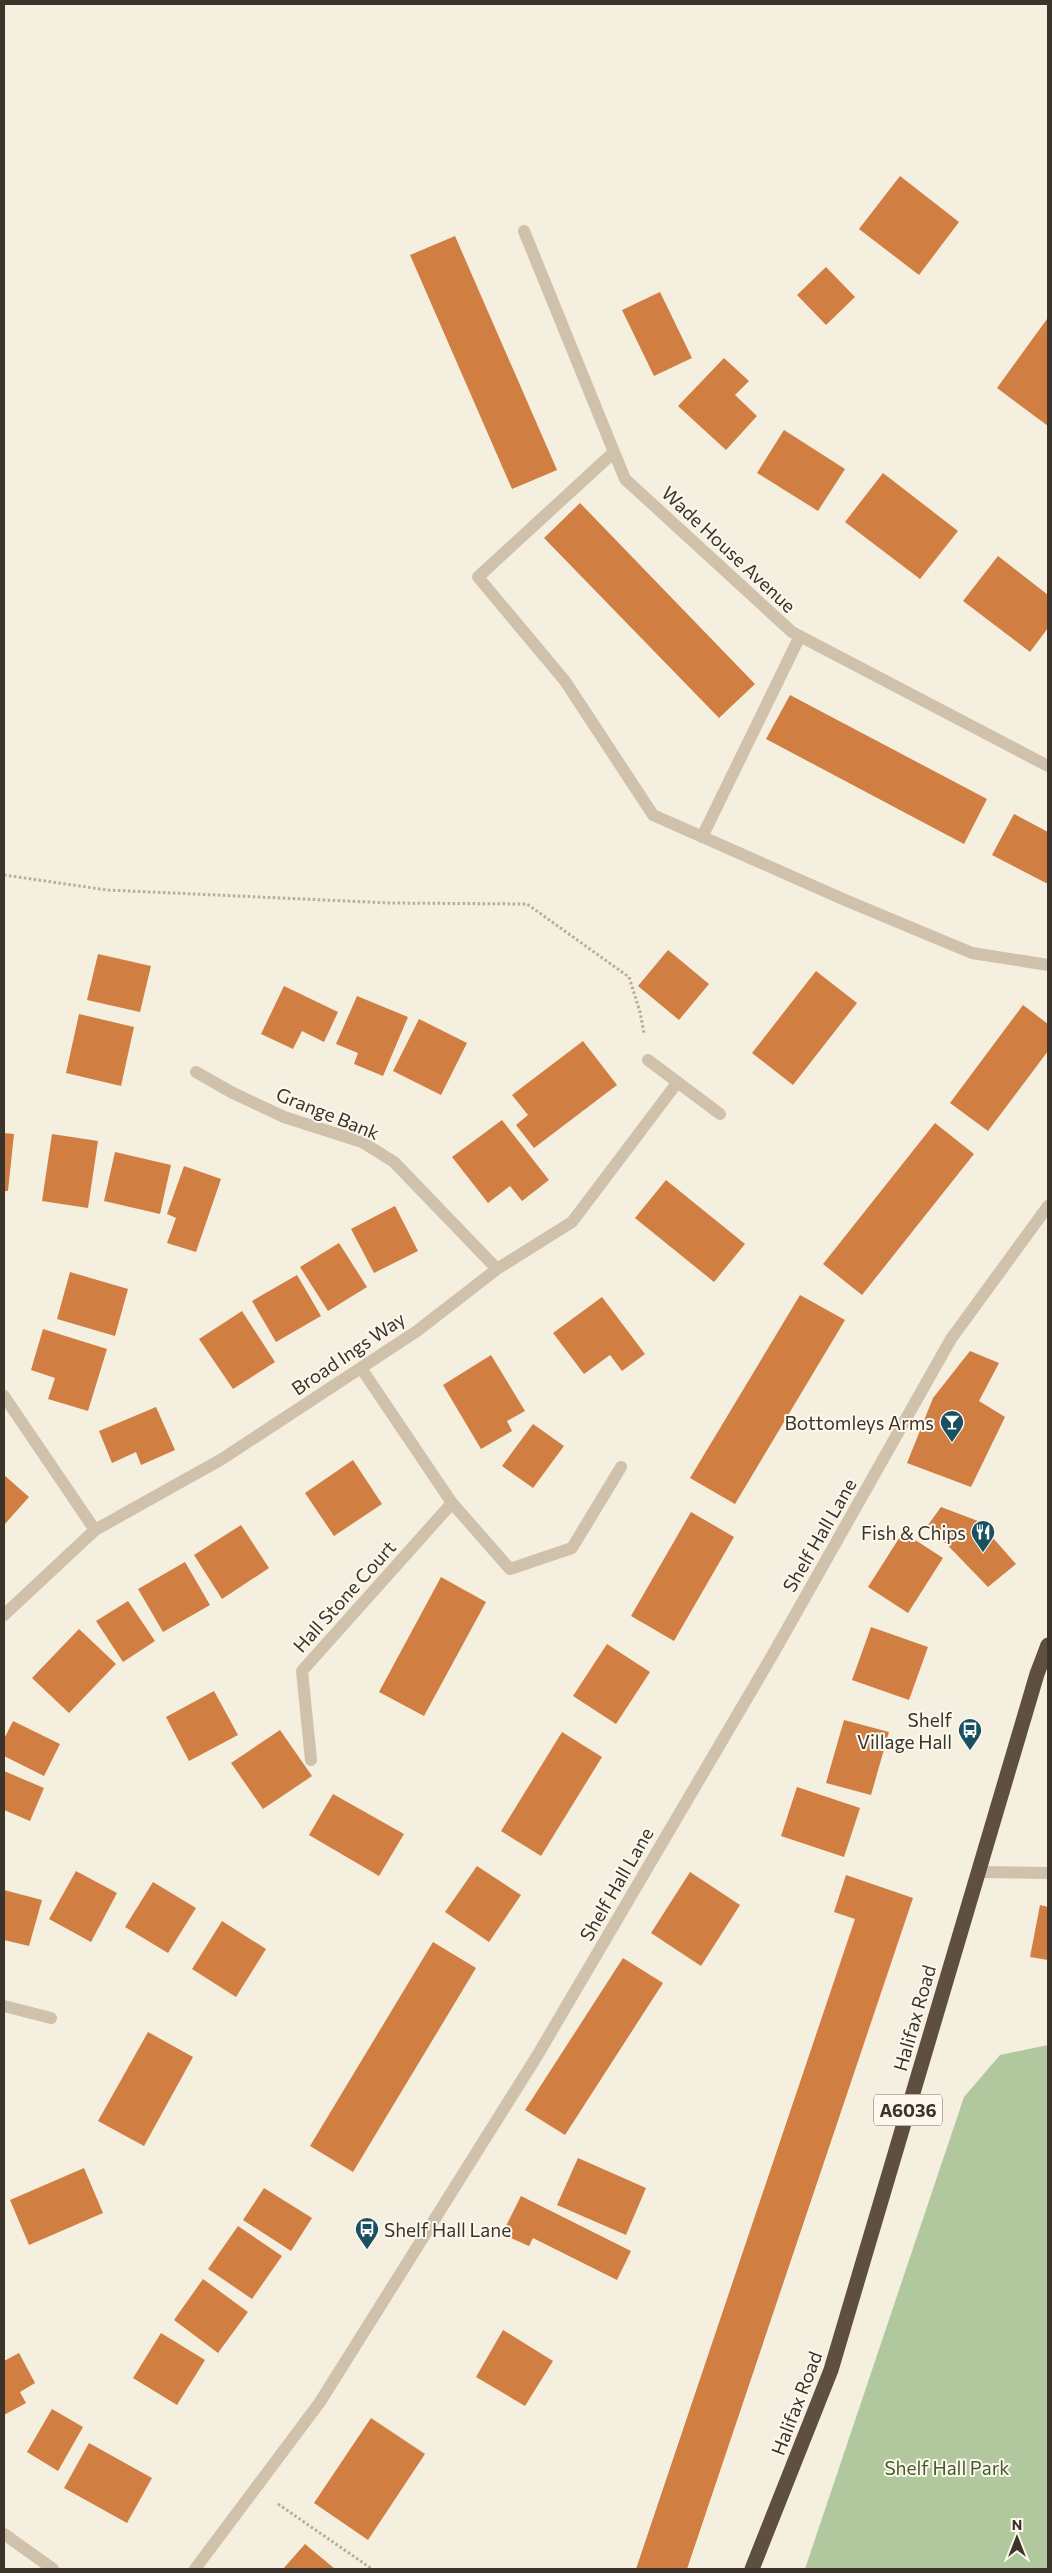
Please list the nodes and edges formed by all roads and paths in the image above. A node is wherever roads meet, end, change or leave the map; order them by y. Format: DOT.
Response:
graph roads {
  1 [pos="524,231"];
  2 [pos="614,452"];
  3 [pos="800,636"];
  4 [pos="1048,766"];
  5 [pos="702,837"];
  6 [pos="4,875"];
  7 [pos="1048,965"];
  8 [pos="648,1060"];
  9 [pos="196,1072"];
  10 [pos="677,1083"];
  11 [pos="720,1114"];
  12 [pos="1048,1206"];
  13 [pos="497,1269"];
  14 [pos="361,1368"];
  15 [pos="4,1396"];
  16 [pos="621,1468"];
  17 [pos="452,1503"];
  18 [pos="95,1530"];
  19 [pos="4,1615"];
  20 [pos="1048,1645"];
  21 [pos="311,1760"];
  22 [pos="978,1872"];
  23 [pos="1048,1873"];
  24 [pos="4,2006"];
  25 [pos="51,2018"];
  26 [pos="256,2488"];
  27 [pos="4,2534"];
  28 [pos="53,2569"];
  29 [pos="195,2569"];
  30 [pos="372,2569"];
  31 [pos="752,2569"];
  1 -- 2 [label="street, Wade House Avenue"];
  2 -- 3 [label="street, Wade House Avenue"];
  2 -- 5 [label="street"];
  3 -- 4 [label="street, Wade House Avenue"];
  3 -- 5 [label="street"];
  5 -- 7 [label="street"];
  6 -- 8 [label="path"];
  8 -- 10 [label="street"];
  9 -- 13 [label="street, Grange Bank"];
  10 -- 11 [label="street"];
  10 -- 13 [label="street, Broad Ings Way"];
  12 -- 26 [label="street, Shelf Hall Lane"];
  13 -- 14 [label="street, Broad Ings Way"];
  14 -- 17 [label="street"];
  14 -- 18 [label="street, Broad Ings Way"];
  15 -- 18 [label="street"];
  16 -- 17 [label="street"];
  17 -- 21 [label="street, Hall Stone Court"];
  18 -- 19 [label="street, Broad Ings Way"];
  20 -- 22 [label="highway, Halifax Road / A6036"];
  22 -- 23 [label="street"];
  22 -- 31 [label="highway, Halifax Road / A6036"];
  24 -- 25 [label="street"];
  26 -- 29 [label="street, Shelf Hall Lane"];
  26 -- 30 [label="path"];
  27 -- 28 [label="street"];
}
